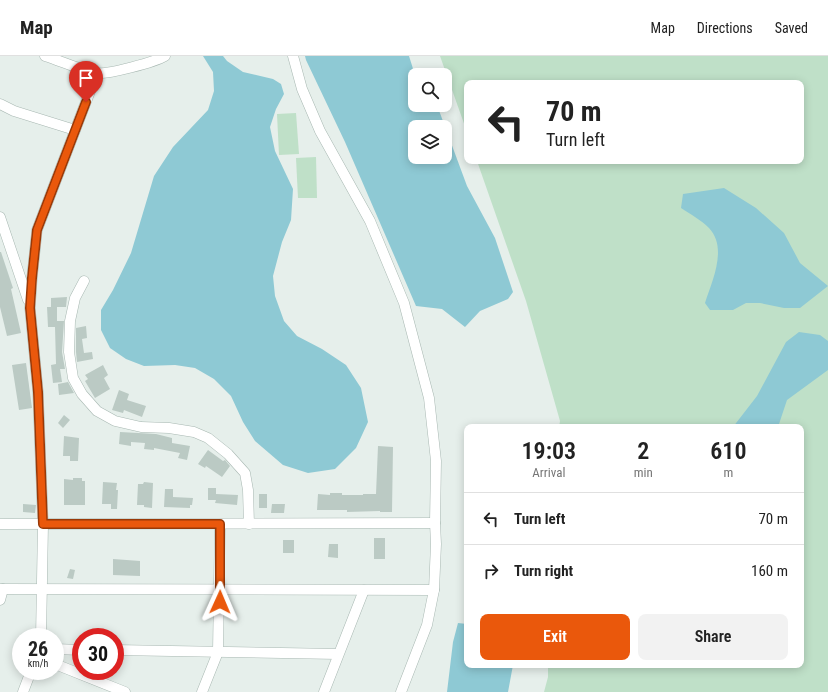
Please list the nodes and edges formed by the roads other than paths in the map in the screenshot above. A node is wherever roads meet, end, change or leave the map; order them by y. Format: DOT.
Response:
graph roads {
  1 [pos="45,56"];
  2 [pos="165,56"];
  3 [pos="293,56"];
  4 [pos="97,73"];
  5 [pos="0,104"];
  6 [pos="75,130"];
  7 [pos="0,217"];
  8 [pos="84,281"];
  9 [pos="30,308"];
  10 [pos="435,523"];
  11 [pos="0,524"];
  12 [pos="43,524"];
  13 [pos="220,524"];
  14 [pos="249,524"];
  15 [pos="2,589"];
  16 [pos="41,589"];
  17 [pos="220,590"];
  18 [pos="364,590"];
  19 [pos="434,590"];
  20 [pos="0,600"];
  21 [pos="41,628"];
  22 [pos="124,650"];
  23 [pos="218,652"];
  24 [pos="338,654"];
  25 [pos="64,668"];
  26 [pos="28,680"];
  27 [pos="23,692"];
  28 [pos="125,692"];
  29 [pos="202,692"];
  30 [pos="324,692"];
  31 [pos="401,692"];
  1 -- 4 [label="street"];
  2 -- 4 [label="street"];
  3 -- 10 [label="street"];
  4 -- 6 [label="street"];
  5 -- 6 [label="street"];
  6 -- 9 [label="street"];
  7 -- 9 [label="street"];
  8 -- 14 [label="street"];
  9 -- 12 [label="street"];
  10 -- 14 [label="street"];
  10 -- 19 [label="street"];
  11 -- 12 [label="street"];
  12 -- 13 [label="street"];
  12 -- 16 [label="street"];
  13 -- 14 [label="street"];
  13 -- 17 [label="street"];
  15 -- 16 [label="street"];
  15 -- 20 [label="street"];
  16 -- 17 [label="street"];
  16 -- 21 [label="street"];
  17 -- 18 [label="street"];
  17 -- 23 [label="street"];
  18 -- 19 [label="street"];
  18 -- 24 [label="street"];
  19 -- 31 [label="street"];
  22 -- 23 [label="street"];
  23 -- 24 [label="street"];
  23 -- 29 [label="street"];
  24 -- 30 [label="street"];
  25 -- 28 [label="street"];
  26 -- 27 [label="street"];
}
